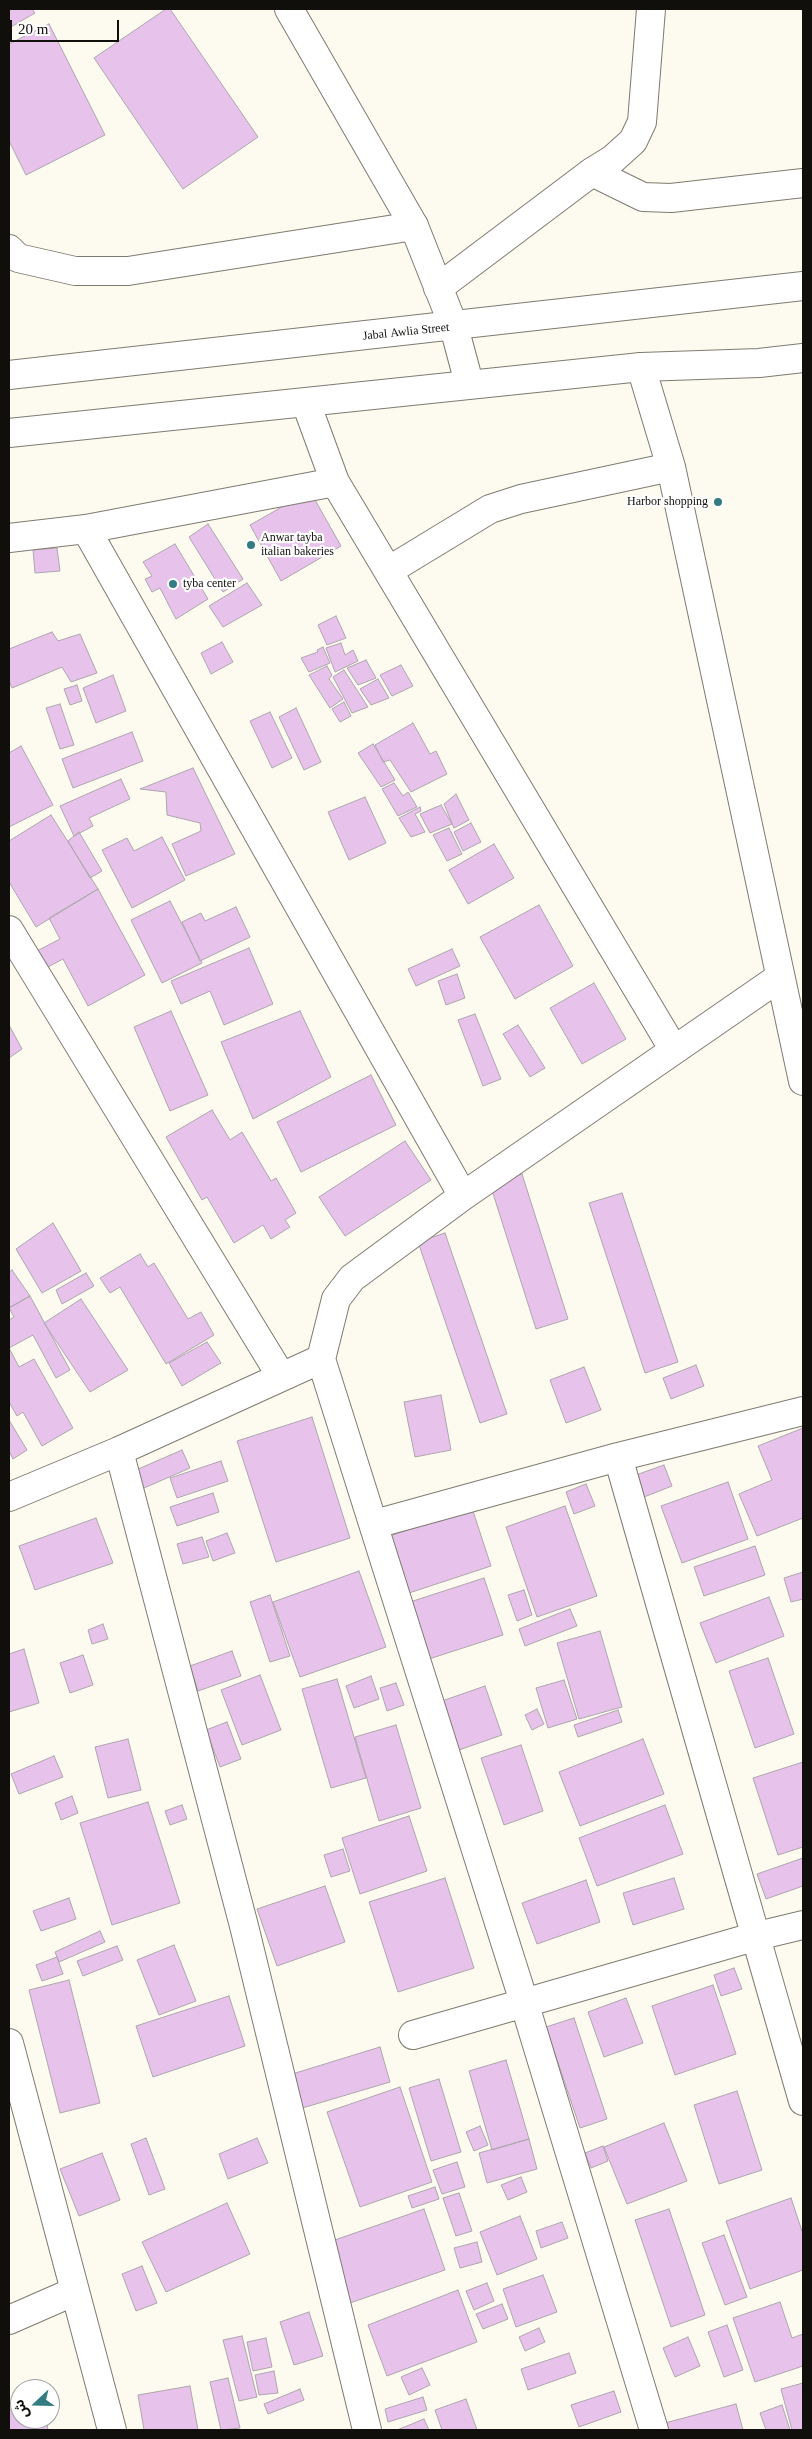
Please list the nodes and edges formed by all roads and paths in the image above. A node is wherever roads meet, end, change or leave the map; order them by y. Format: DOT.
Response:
graph roads {
  1 [pos="290,9"];
  2 [pos="651,9"];
  3 [pos="592,172"];
  4 [pos="803,184"];
  5 [pos="414,226"];
  6 [pos="9,249"];
  7 [pos="803,286"];
  8 [pos="438,288"];
  9 [pos="454,327"];
  10 [pos="803,358"];
  11 [pos="641,367"];
  12 [pos="9,375"];
  13 [pos="469,384"];
  14 [pos="306,403"];
  15 [pos="9,433"];
  16 [pos="672,467"];
  17 [pos="335,482"];
  18 [pos="86,529"];
  19 [pos="9,538"];
  20 [pos="388,571"];
  21 [pos="9,930"];
  22 [pos="780,977"];
  23 [pos="674,1050"];
  24 [pos="803,1080"];
  25 [pos="463,1196"];
  26 [pos="321,1358"];
  27 [pos="281,1376"];
  28 [pos="803,1411"];
  29 [pos="119,1450"];
  30 [pos="618,1457"];
  31 [pos="9,1497"];
  32 [pos="375,1524"];
  33 [pos="803,1925"];
  34 [pos="757,1936"];
  35 [pos="524,2002"];
  36 [pos="413,2035"];
  37 [pos="9,2043"];
  38 [pos="803,2101"];
  39 [pos="73,2292"];
  40 [pos="9,2320"];
  41 [pos="112,2430"];
  42 [pos="367,2430"];
  43 [pos="654,2430"];
  1 -- 5 [label="street"];
  2 -- 3 [label="street"];
  3 -- 4 [label="street"];
  3 -- 8 [label="street"];
  5 -- 6 [label="street"];
  5 -- 8 [label="street"];
  7 -- 9 [label="street, Jabal Awlia Street"];
  8 -- 9 [label="street"];
  9 -- 12 [label="street, Jabal Awlia Street"];
  9 -- 13 [label="street"];
  10 -- 11 [label="street"];
  11 -- 13 [label="street"];
  11 -- 16 [label="street"];
  13 -- 14 [label="street"];
  14 -- 15 [label="street"];
  14 -- 17 [label="street"];
  16 -- 20 [label="street"];
  16 -- 22 [label="street"];
  17 -- 18 [label="street"];
  17 -- 20 [label="street"];
  18 -- 19 [label="street"];
  18 -- 25 [label="street"];
  20 -- 23 [label="street"];
  21 -- 27 [label="street"];
  22 -- 23 [label="street"];
  22 -- 24 [label="street"];
  23 -- 25 [label="street"];
  25 -- 26 [label="street"];
  26 -- 27 [label="street"];
  26 -- 32 [label="street"];
  27 -- 29 [label="street"];
  28 -- 30 [label="street"];
  29 -- 31 [label="street"];
  29 -- 42 [label="street"];
  30 -- 32 [label="street"];
  30 -- 34 [label="street"];
  32 -- 35 [label="street"];
  33 -- 34 [label="street"];
  34 -- 35 [label="street"];
  34 -- 38 [label="street"];
  35 -- 36 [label="street"];
  35 -- 43 [label="street"];
  37 -- 39 [label="street"];
  39 -- 40 [label="street"];
  39 -- 41 [label="street"];
}
